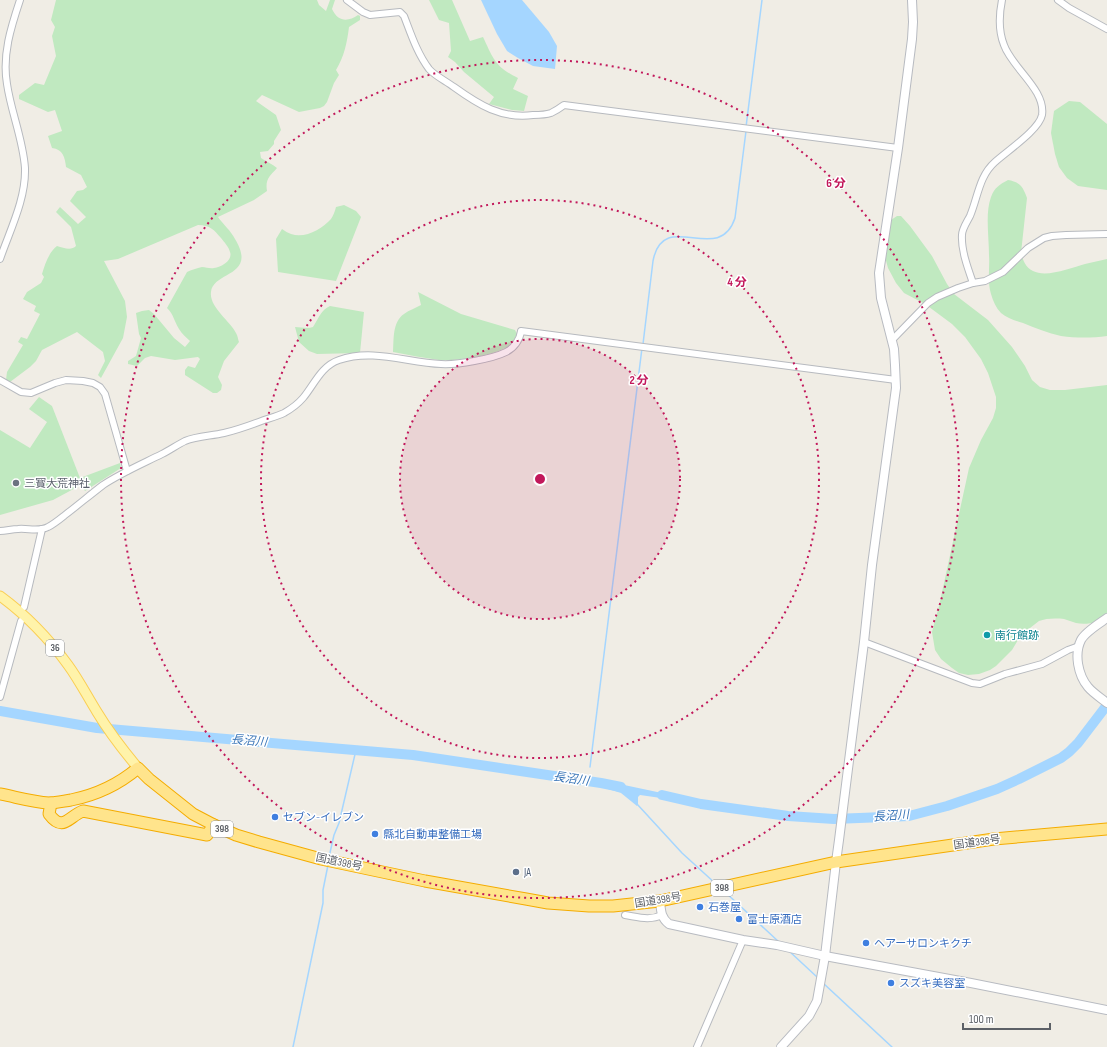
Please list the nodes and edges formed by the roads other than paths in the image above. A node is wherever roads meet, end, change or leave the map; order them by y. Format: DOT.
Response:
graph roads {
  1 [pos="20,0"];
  2 [pos="347,0"];
  3 [pos="912,0"];
  4 [pos="1002,0"];
  5 [pos="1058,0"];
  6 [pos="1107,29"];
  7 [pos="898,148"];
  8 [pos="1107,234"];
  9 [pos="0,259"];
  10 [pos="973,283"];
  11 [pos="892,340"];
  12 [pos="0,380"];
  13 [pos="896,380"];
  14 [pos="127,471"];
  15 [pos="42,529"];
  16 [pos="0,531"];
  17 [pos="0,596"];
  18 [pos="24,607"];
  19 [pos="1107,618"];
  20 [pos="21,621"];
  21 [pos="864,642"];
  22 [pos="1079,646"];
  23 [pos="0,697"];
  24 [pos="1104,701"];
  25 [pos="138,768"];
  26 [pos="0,794"];
  27 [pos="51,803"];
  28 [pos="214,825"];
  29 [pos="1107,829"];
  30 [pos="836,862"];
  31 [pos="660,901"];
  32 [pos="625,915"];
  33 [pos="662,915"];
  34 [pos="743,940"];
  35 [pos="825,956"];
  36 [pos="1107,1010"];
  37 [pos="697,1047"];
  38 [pos="781,1047"];
  1 -- 9 [label="street"];
  2 -- 7 [label="street"];
  3 -- 7 [label="street"];
  4 -- 10 [label="street"];
  5 -- 6 [label="street"];
  7 -- 11 [label="street"];
  8 -- 10 [label="street"];
  10 -- 11 [label="street"];
  11 -- 13 [label="street"];
  12 -- 14 [label="street"];
  13 -- 14 [label="street"];
  13 -- 21 [label="street"];
  14 -- 15 [label="street"];
  15 -- 16 [label="street"];
  15 -- 18 [label="street"];
  17 -- 25 [label="main road, 36"];
  19 -- 22 [label="street"];
  20 -- 23 [label="street"];
  21 -- 22 [label="street"];
  21 -- 30 [label="street"];
  22 -- 24 [label="street"];
  25 -- 27 [label="highway"];
  25 -- 28 [label="highway, 国道398号 / 398"];
  26 -- 27 [label="highway"];
  27 -- 28 [label="highway, 398"];
  28 -- 31 [label="highway, 国道398号 / 398"];
  29 -- 30 [label="highway, 国道398号 / 398"];
  30 -- 31 [label="highway, 国道398号 / 398"];
  30 -- 35 [label="street"];
  31 -- 33 [label="street"];
  32 -- 33 [label="street"];
  33 -- 34 [label="street"];
  34 -- 35 [label="street"];
  34 -- 37 [label="street"];
  35 -- 36 [label="street"];
  35 -- 38 [label="street"];
}
